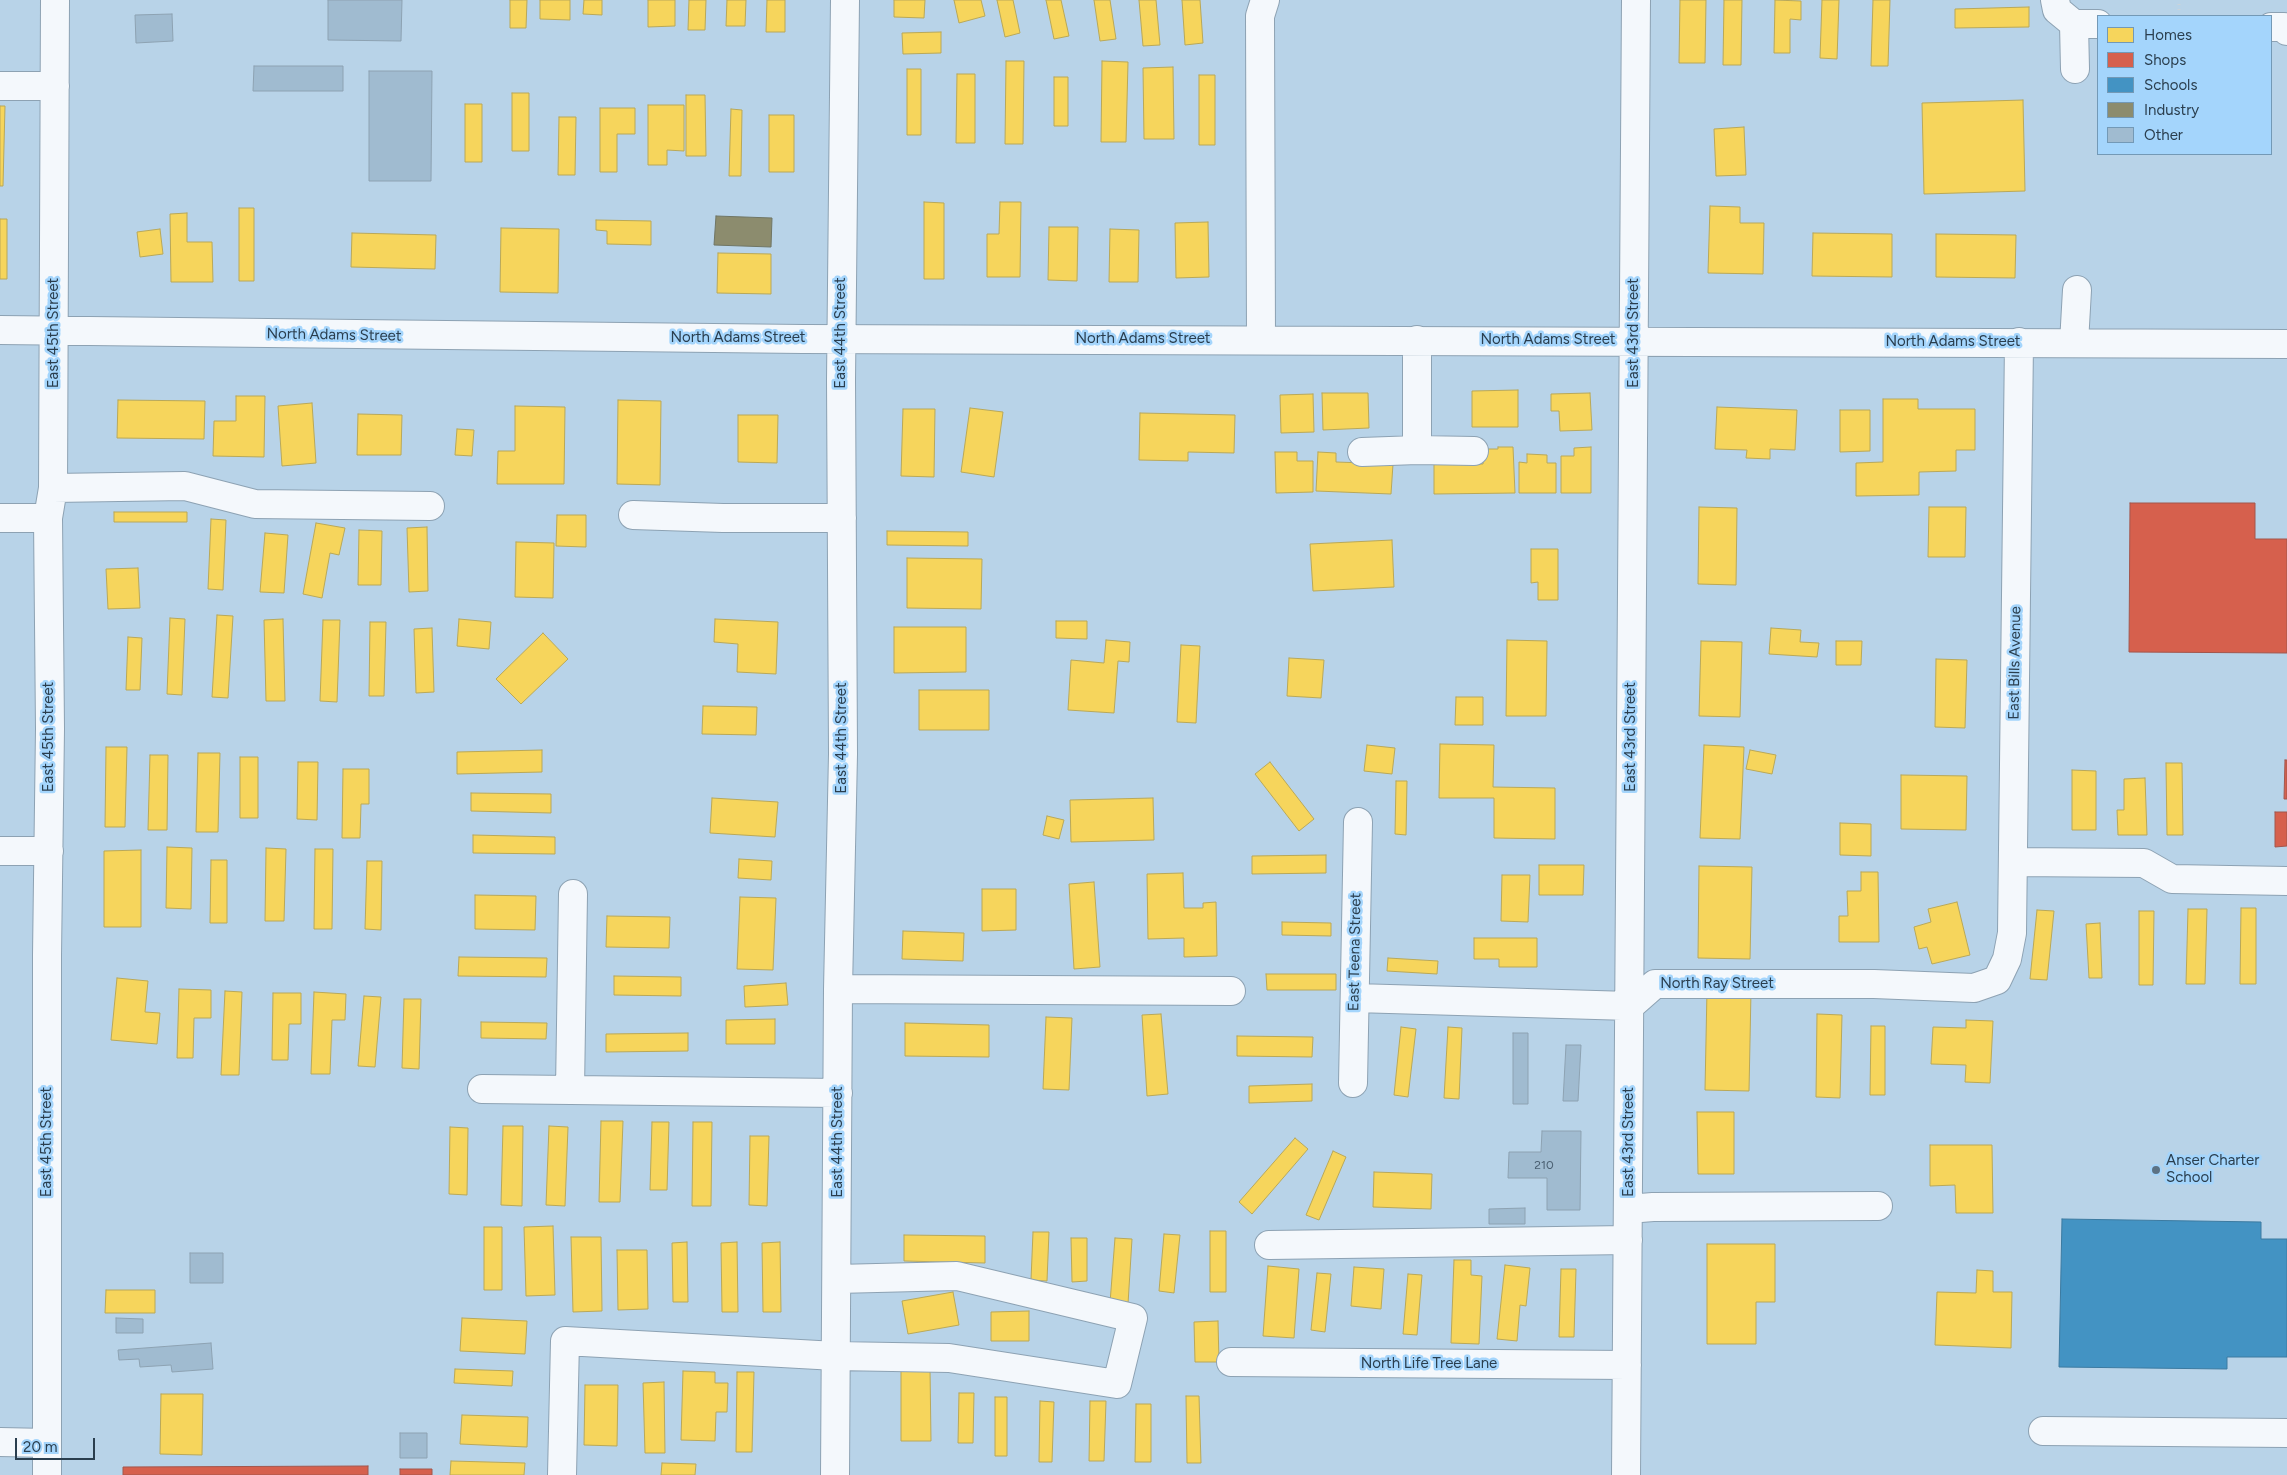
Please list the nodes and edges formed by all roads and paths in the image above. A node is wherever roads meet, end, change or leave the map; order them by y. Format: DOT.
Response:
graph roads {
  1 [pos="55,0"];
  2 [pos="845,0"];
  3 [pos="1265,0"];
  4 [pos="1636,0"];
  5 [pos="2179,0"];
  6 [pos="2178,10"];
  7 [pos="2071,14"];
  8 [pos="2272,27"];
  9 [pos="2287,31"];
  10 [pos="2075,69"];
  11 [pos="0,86"];
  12 [pos="55,86"];
  13 [pos="2077,290"];
  14 [pos="0,330"];
  15 [pos="54,331"];
  16 [pos="841,339"];
  17 [pos="1261,340"];
  18 [pos="1416,340"];
  19 [pos="1634,340"];
  20 [pos="2019,342"];
  21 [pos="2074,343"];
  22 [pos="2287,344"];
  23 [pos="1417,450"];
  24 [pos="1474,451"];
  25 [pos="1362,452"];
  26 [pos="53,488"];
  27 [pos="430,506"];
  28 [pos="633,515"];
  29 [pos="0,518"];
  30 [pos="48,518"];
  31 [pos="842,518"];
  32 [pos="1358,822"];
  33 [pos="0,850"];
  34 [pos="48,850"];
  35 [pos="2013,862"];
  36 [pos="2287,881"];
  37 [pos="573,894"];
  38 [pos="1997,980"];
  39 [pos="838,989"];
  40 [pos="1231,991"];
  41 [pos="1354,998"];
  42 [pos="1630,1006"];
  43 [pos="1353,1082"];
  44 [pos="482,1089"];
  45 [pos="570,1090"];
  46 [pos="838,1093"];
  47 [pos="1878,1206"];
  48 [pos="1628,1209"];
  49 [pos="1628,1240"];
  50 [pos="1269,1245"];
  51 [pos="837,1279"];
  52 [pos="836,1356"];
  53 [pos="1231,1362"];
  54 [pos="1627,1365"];
  55 [pos="2043,1431"];
  56 [pos="2287,1433"];
  57 [pos="0,1442"];
  58 [pos="47,1443"];
  59 [pos="47,1475"];
  60 [pos="562,1475"];
  61 [pos="835,1475"];
  62 [pos="1626,1475"];
  1 -- 12 [label="street, East 45th Street"];
  2 -- 16 [label="street, East 44th Street"];
  3 -- 17 [label="street"];
  4 -- 19 [label="street, East 43rd Street"];
  5 -- 6 [label="path"];
  7 -- 10 [label="street"];
  8 -- 9 [label="street"];
  11 -- 12 [label="street"];
  12 -- 15 [label="street, East 45th Street"];
  13 -- 21 [label="street"];
  14 -- 15 [label="street, North Adams Street"];
  15 -- 16 [label="street, North Adams Street"];
  15 -- 26 [label="street, East 45th Street"];
  16 -- 17 [label="street, North Adams Street"];
  16 -- 31 [label="street, East 44th Street"];
  17 -- 18 [label="street, North Adams Street"];
  18 -- 19 [label="street, North Adams Street"];
  18 -- 23 [label="street"];
  19 -- 20 [label="street, North Adams Street"];
  19 -- 42 [label="street, East 43rd Street"];
  20 -- 21 [label="street, North Adams Street"];
  20 -- 35 [label="street, East Bills Avenue"];
  21 -- 22 [label="street, North Adams Street"];
  23 -- 24 [label="street"];
  23 -- 25 [label="street"];
  26 -- 27 [label="street"];
  26 -- 30 [label="street, East 45th Street"];
  28 -- 31 [label="street"];
  29 -- 30 [label="street"];
  30 -- 34 [label="street, East 45th Street"];
  31 -- 39 [label="street, East 44th Street"];
  32 -- 41 [label="street, East Teena Street"];
  33 -- 34 [label="street"];
  34 -- 58 [label="street, East 45th Street"];
  35 -- 36 [label="street"];
  35 -- 38 [label="street, East Bills Avenue"];
  37 -- 45 [label="street"];
  38 -- 42 [label="street, North Ray Street"];
  39 -- 40 [label="street"];
  39 -- 46 [label="street, East 44th Street"];
  41 -- 42 [label="street"];
  41 -- 43 [label="street, East Teena Street"];
  42 -- 48 [label="street, East 43rd Street"];
  44 -- 45 [label="street"];
  45 -- 46 [label="street"];
  46 -- 51 [label="street, East 44th Street"];
  47 -- 48 [label="street"];
  48 -- 49 [label="street, East 43rd Street"];
  49 -- 50 [label="street"];
  49 -- 54 [label="street, East 43rd Street"];
  51 -- 52 [label="street, East 44th Street"];
  51 -- 52 [label="street"];
  52 -- 60 [label="street"];
  52 -- 61 [label="street, East 44th Street"];
  53 -- 54 [label="street, North Life Tree Lane"];
  54 -- 62 [label="street, East 43rd Street"];
  55 -- 56 [label="street"];
  57 -- 58 [label="street"];
  58 -- 59 [label="street, East 45th Street"];
}
